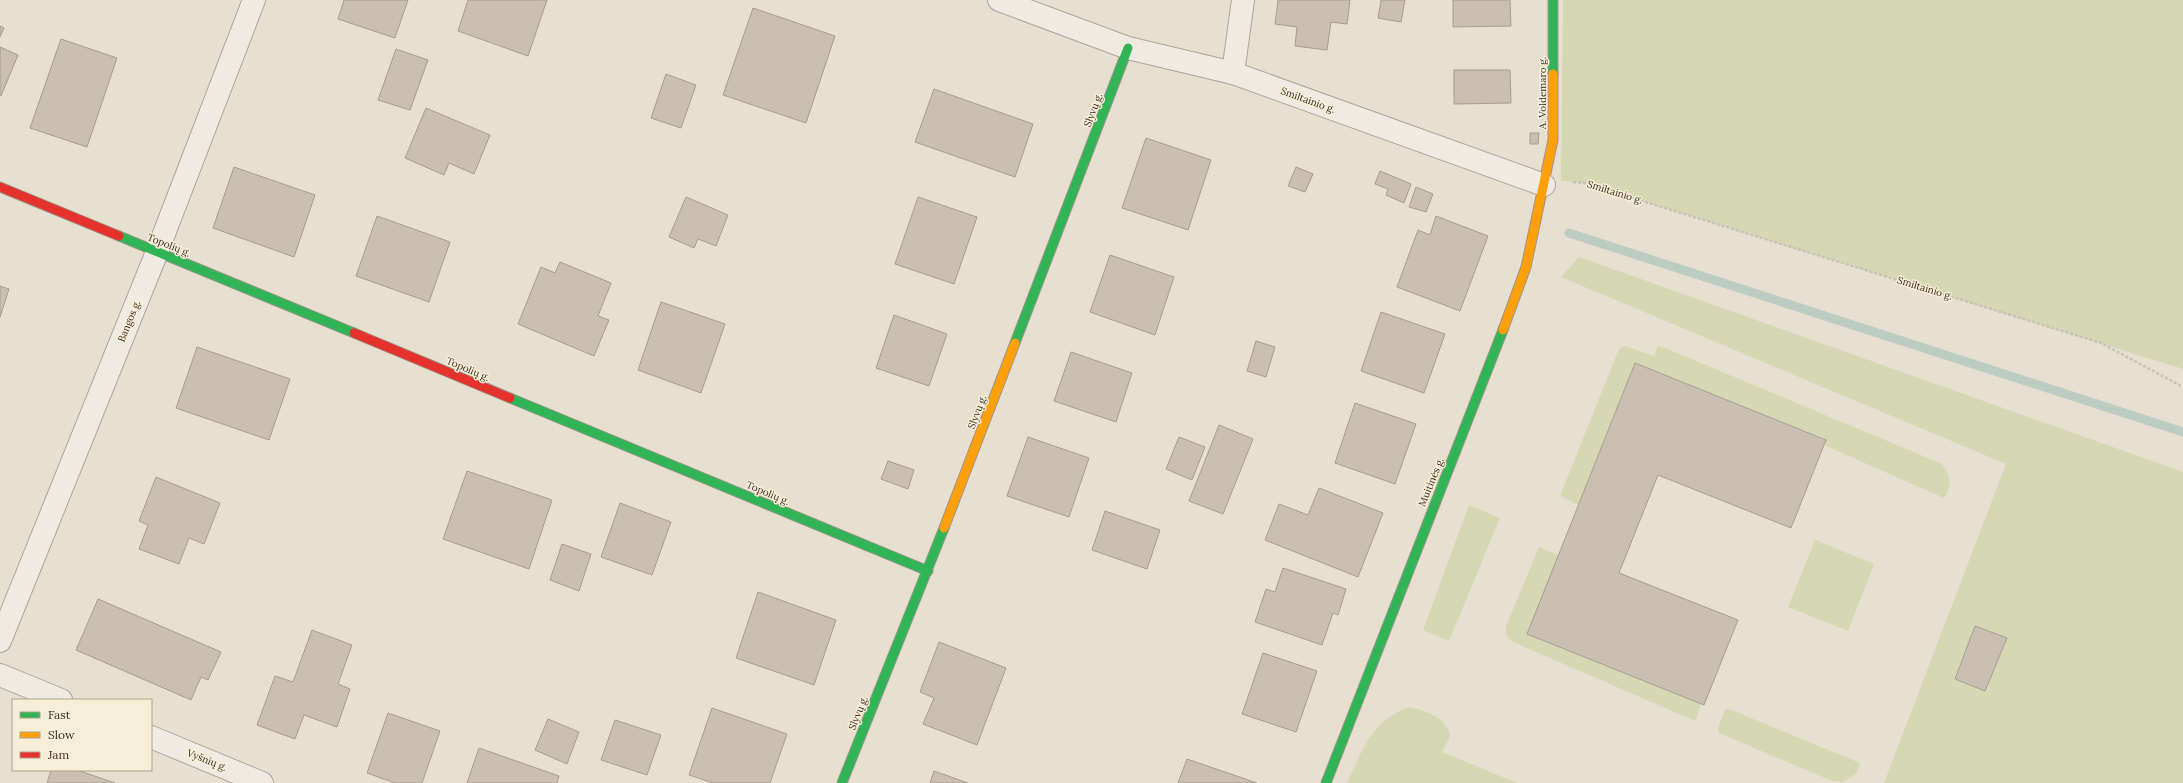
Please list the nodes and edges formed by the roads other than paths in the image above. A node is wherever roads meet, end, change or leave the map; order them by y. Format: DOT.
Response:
graph roads {
  1 [pos="254,0"];
  2 [pos="999,0"];
  3 [pos="1243,0"];
  4 [pos="1554,0"];
  5 [pos="1128,48"];
  6 [pos="1234,73"];
  7 [pos="1544,186"];
  8 [pos="0,187"];
  9 [pos="158,252"];
  10 [pos="928,571"];
  11 [pos="0,641"];
  12 [pos="0,675"];
  13 [pos="59,699"];
  14 [pos="152,737"];
  15 [pos="262,783"];
  16 [pos="842,783"];
  17 [pos="1326,783"];
  1 -- 9 [label="street, Bangos g."];
  2 -- 5 [label="street, Smiltainio g."];
  3 -- 6 [label="street"];
  4 -- 7 [label="street, A. Voldemaro g."];
  5 -- 6 [label="street, Smiltainio g."];
  5 -- 10 [label="street, Slyvų g."];
  6 -- 7 [label="street, Smiltainio g."];
  7 -- 17 [label="street, Muitinės g."];
  8 -- 9 [label="street, Topolių g."];
  9 -- 10 [label="street, Topolių g."];
  9 -- 11 [label="street, Bangos g."];
  10 -- 16 [label="street, Slyvų g."];
  12 -- 13 [label="street"];
  14 -- 15 [label="street, Vyšnių g."];
}
